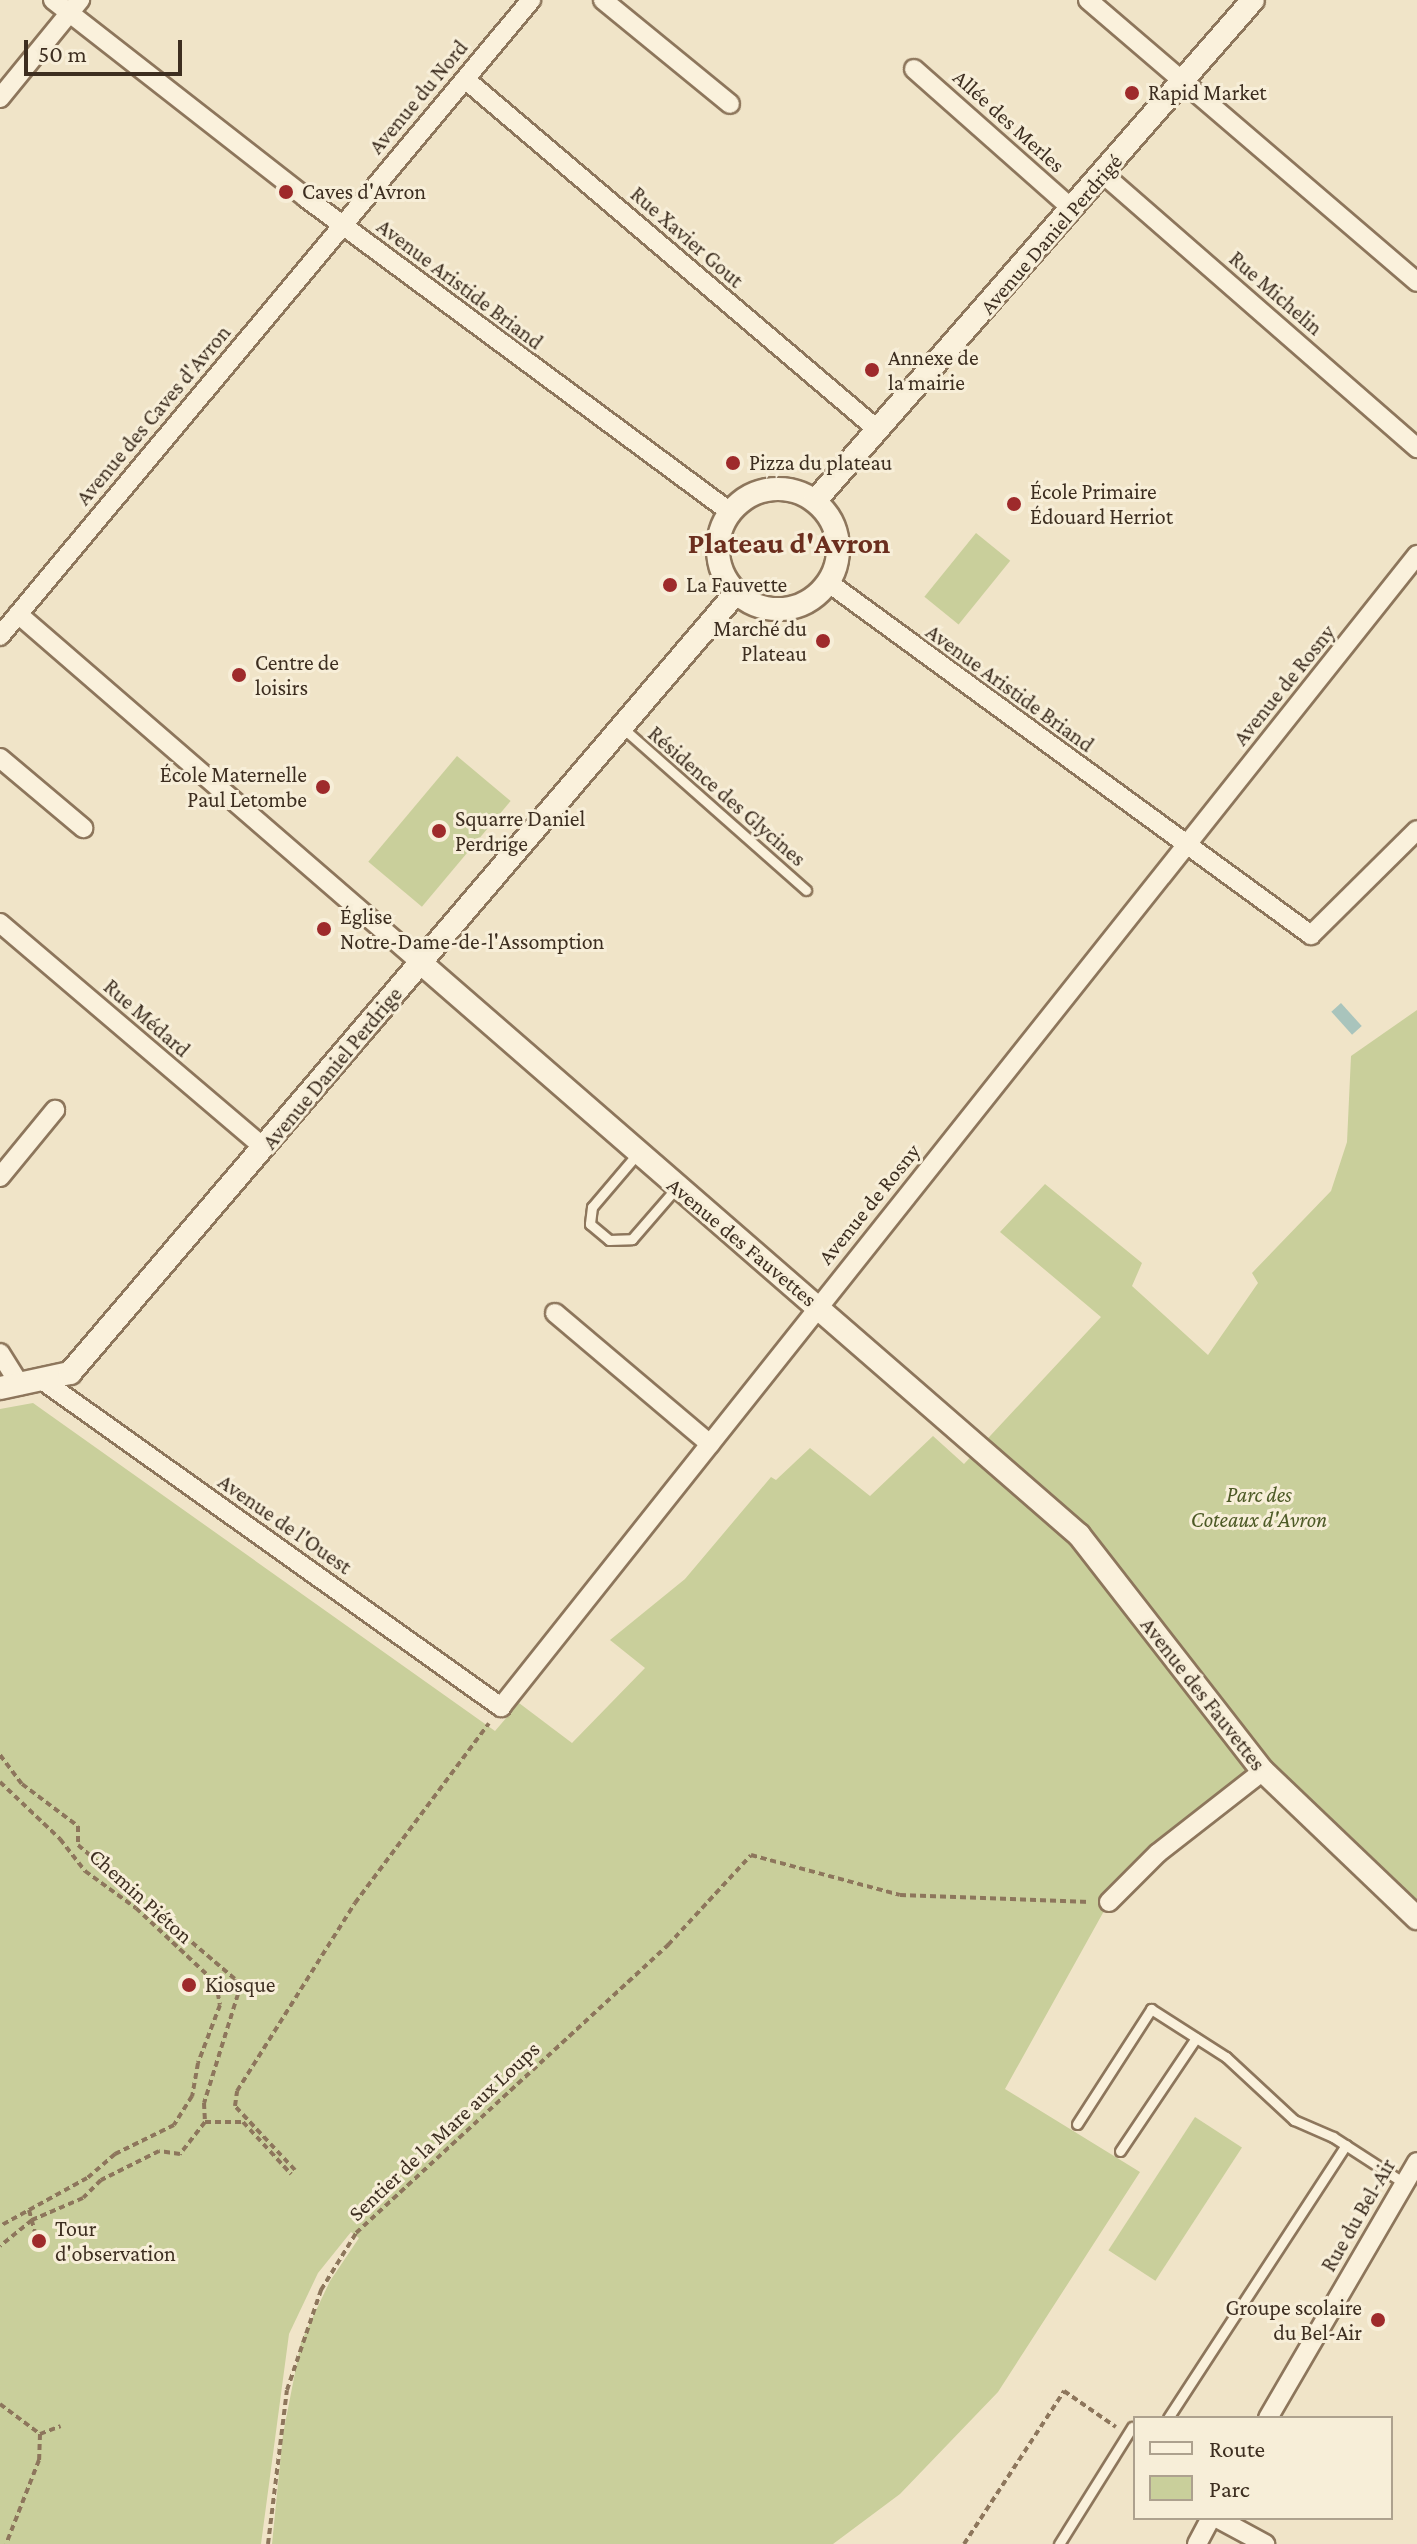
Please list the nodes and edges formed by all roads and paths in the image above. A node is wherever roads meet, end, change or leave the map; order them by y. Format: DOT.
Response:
graph roads {
  1 [pos="53,0"];
  2 [pos="531,0"];
  3 [pos="603,0"];
  4 [pos="1088,0"];
  5 [pos="1253,0"];
  6 [pos="74,7"];
  7 [pos="914,69"];
  8 [pos="465,79"];
  9 [pos="1183,81"];
  10 [pos="0,98"];
  11 [pos="730,104"];
  12 [pos="1103,174"];
  13 [pos="1072,209"];
  14 [pos="342,226"];
  15 [pos="1417,282"];
  16 [pos="879,431"];
  17 [pos="1417,448"];
  18 [pos="815,501"];
  19 [pos="730,512"];
  20 [pos="1417,555"];
  21 [pos="829,583"];
  22 [pos="736,593"];
  23 [pos="18,614"];
  24 [pos="0,636"];
  25 [pos="624,729"];
  26 [pos="0,758"];
  27 [pos="83,828"];
  28 [pos="1417,830"];
  29 [pos="1186,843"];
  30 [pos="806,890"];
  31 [pos="0,923"];
  32 [pos="421,963"];
  33 [pos="55,1110"];
  34 [pos="264,1148"];
  35 [pos="638,1153"];
  36 [pos="0,1177"];
  37 [pos="677,1186"];
  38 [pos="818,1306"];
  39 [pos="555,1313"];
  40 [pos="0,1353"];
  41 [pos="21,1384"];
  42 [pos="710,1444"];
  43 [pos="501,1707"];
  44 [pos="0,1755"];
  45 [pos="1263,1771"];
  46 [pos="0,1782"];
  47 [pos="1109,1902"];
  48 [pos="1417,1918"];
  49 [pos="1196,2038"];
  50 [pos="205,2122"];
  51 [pos="1077,2124"];
  52 [pos="1346,2145"];
  53 [pos="1120,2151"];
  54 [pos="1417,2162"];
  55 [pos="1404,2183"];
  56 [pos="29,2210"];
  57 [pos="32,2220"];
  58 [pos="0,2226"];
  59 [pos="43,2243"];
  60 [pos="0,2246"];
  61 [pos="0,2404"];
  62 [pos="1169,2416"];
  63 [pos="1269,2416"];
  64 [pos="61,2426"];
  65 [pos="1130,2431"];
  66 [pos="40,2434"];
  67 [pos="1210,2520"];
  68 [pos="1221,2520"];
  69 [pos="6,2544"];
  70 [pos="268,2544"];
  71 [pos="964,2544"];
  72 [pos="1059,2544"];
  73 [pos="1197,2544"];
  74 [pos="1265,2544"];
  1 -- 6 [label="street, Avenue Aristide Briand"];
  2 -- 8 [label="street, Avenue du Nord"];
  3 -- 11 [label="street"];
  4 -- 9 [label="street"];
  5 -- 9 [label="street, Avenue Daniel Perdrigé"];
  6 -- 10 [label="street"];
  6 -- 14 [label="street, Avenue Aristide Briand"];
  7 -- 13 [label="street, Allée des Merles"];
  8 -- 14 [label="street, Avenue du Nord"];
  8 -- 16 [label="street, Rue Xavier Gout"];
  9 -- 12 [label="street, Avenue Daniel Perdrigé"];
  9 -- 15 [label="street"];
  12 -- 13 [label="street, Avenue Daniel Perdrigé"];
  12 -- 17 [label="street, Rue Michelin"];
  13 -- 16 [label="street, Avenue Daniel Perdrigé"];
  14 -- 19 [label="street, Avenue Aristide Briand"];
  14 -- 23 [label="street, Avenue des Caves d'Avron"];
  16 -- 18 [label="street, Avenue Daniel Perdrigé"];
  18 -- 19 [label="street"];
  18 -- 21 [label="street"];
  19 -- 22 [label="street"];
  20 -- 29 [label="street, Avenue de Rosny"];
  21 -- 22 [label="street"];
  21 -- 29 [label="street, Avenue Aristide Briand"];
  22 -- 25 [label="street, Avenue Daniel Perdrige"];
  23 -- 24 [label="street, Avenue des Caves d'Avron"];
  23 -- 32 [label="street, Avenue des Fauvettes"];
  25 -- 30 [label="lane, Résidence des Glycines"];
  25 -- 32 [label="street, Avenue Daniel Perdrige"];
  26 -- 27 [label="street"];
  28 -- 29 [label="street"];
  29 -- 38 [label="street, Avenue de Rosny"];
  31 -- 34 [label="street, Rue Médard"];
  32 -- 34 [label="street, Avenue Daniel Perdrige"];
  32 -- 35 [label="street, Avenue des Fauvettes"];
  33 -- 36 [label="street"];
  34 -- 41 [label="street, Avenue Daniel Perdrige"];
  35 -- 37 [label="street, Avenue des Fauvettes"];
  35 -- 37 [label="lane"];
  37 -- 38 [label="street, Avenue des Fauvettes"];
  38 -- 42 [label="street, Avenue de Rosny"];
  38 -- 45 [label="street, Avenue des Fauvettes"];
  39 -- 42 [label="street"];
  40 -- 41 [label="street, Avenue de l'Ouest"];
  41 -- 43 [label="street, Avenue de l'Ouest"];
  42 -- 43 [label="street, Avenue de Rosny"];
  43 -- 50 [label="path"];
  44 -- 50 [label="path"];
  45 -- 47 [label="street"];
  45 -- 48 [label="street, Avenue des Fauvettes"];
  46 -- 56 [label="path, Chemin Piéton"];
  47 -- 70 [label="path, Sentier de la Mare aux Loups"];
  49 -- 51 [label="lane"];
  49 -- 52 [label="lane"];
  49 -- 53 [label="lane"];
  50 -- 57 [label="path"];
  52 -- 55 [label="lane"];
  52 -- 62 [label="lane"];
  54 -- 55 [label="street, Rue du Bel-Air"];
  55 -- 63 [label="street, Rue du Bel-Air"];
  56 -- 57 [label="path"];
  56 -- 58 [label="path, Chemin Piéton"];
  57 -- 59 [label="path"];
  57 -- 60 [label="path"];
  61 -- 66 [label="path"];
  64 -- 66 [label="path"];
  65 -- 71 [label="path"];
  65 -- 72 [label="lane"];
  66 -- 69 [label="path"];
  67 -- 73 [label="street"];
  68 -- 74 [label="street"];
}
